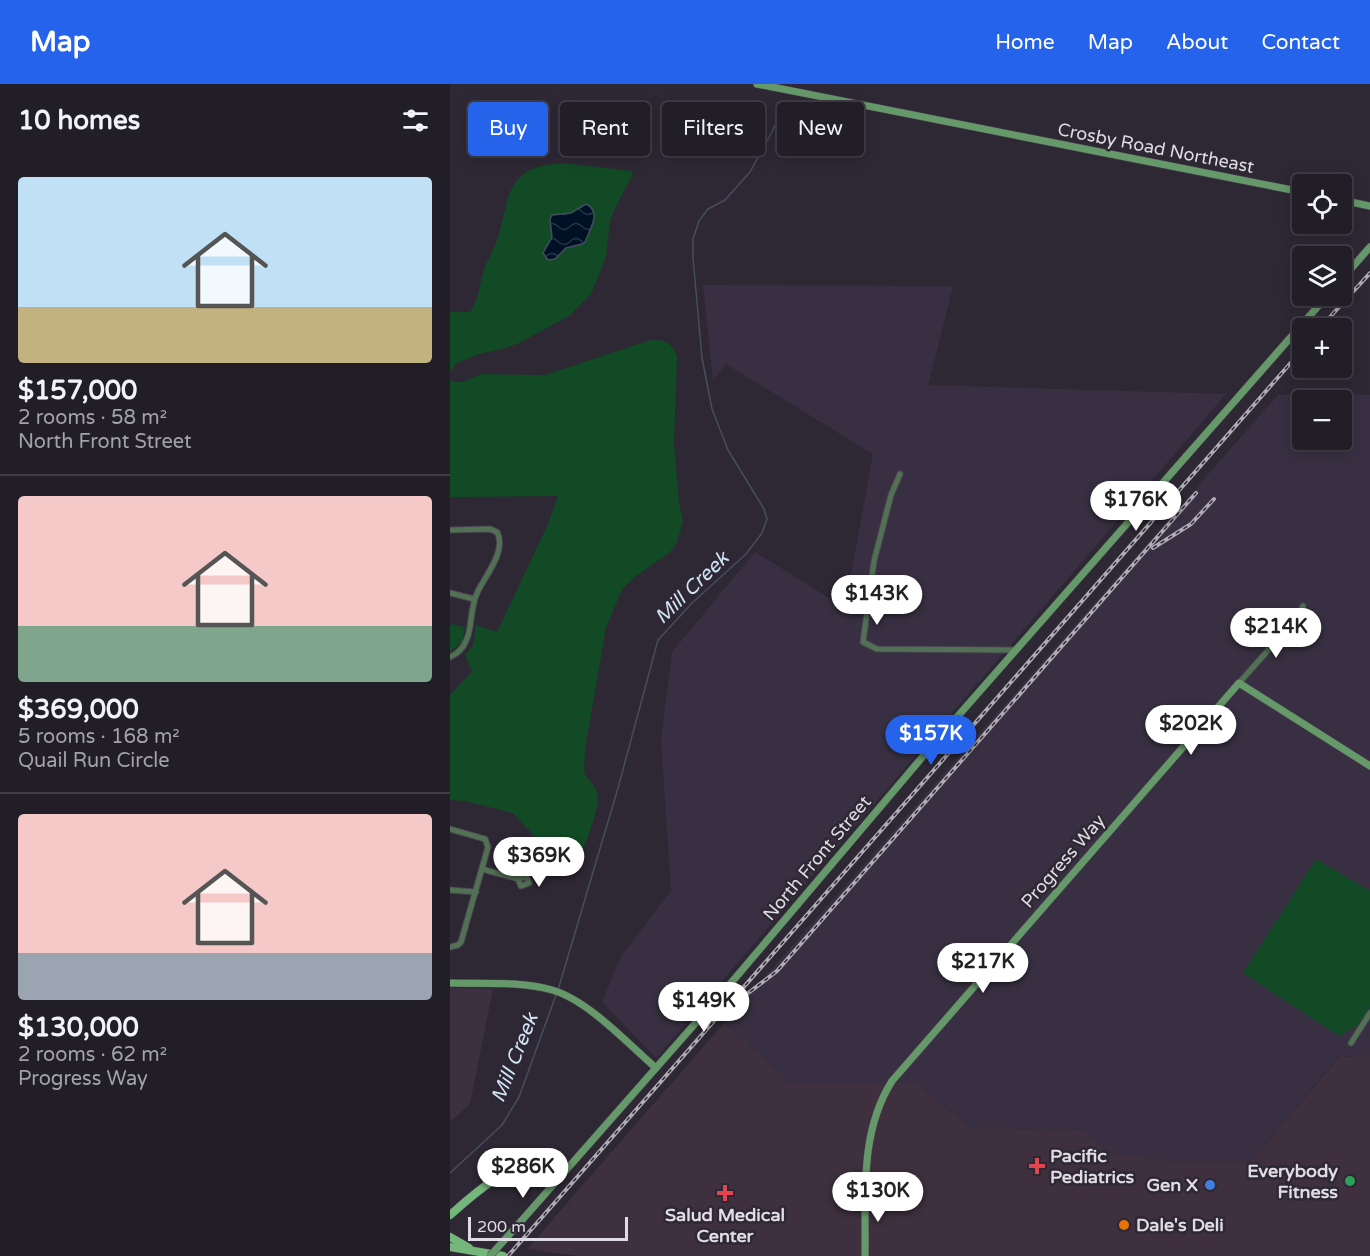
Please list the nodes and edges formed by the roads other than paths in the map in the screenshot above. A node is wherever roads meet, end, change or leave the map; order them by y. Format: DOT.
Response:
graph roads {
  1 [pos="757,84"];
  2 [pos="1292,190"];
  3 [pos="1352,202"];
  4 [pos="1370,206"];
  5 [pos="1370,247"];
  6 [pos="1352,267"];
  7 [pos="1318,306"];
  8 [pos="900,474"];
  9 [pos="450,530"];
  10 [pos="450,593"];
  11 [pos="474,599"];
  12 [pos="1303,606"];
  13 [pos="1015,650"];
  14 [pos="450,657"];
  15 [pos="1239,683"];
  16 [pos="1370,766"];
  17 [pos="450,829"];
  18 [pos="482,869"];
  19 [pos="518,879"];
  20 [pos="450,890"];
  21 [pos="476,892"];
  22 [pos="450,947"];
  23 [pos="450,983"];
  24 [pos="1370,1013"];
  25 [pos="1351,1043"];
  26 [pos="656,1068"];
  27 [pos="557,1179"];
  28 [pos="450,1215"];
  29 [pos="450,1237"];
  30 [pos="450,1247"];
  31 [pos="476,1251"];
  32 [pos="490,1256"];
  33 [pos="502,1256"];
  34 [pos="865,1256"];
  1 -- 2 [label="street, Crosby Road Northeast"];
  3 -- 4 [label="street"];
  5 -- 6 [label="street"];
  7 -- 13 [label="street, North Front Street"];
  8 -- 13 [label="street"];
  9 -- 11 [label="street"];
  10 -- 11 [label="street"];
  11 -- 14 [label="street"];
  12 -- 15 [label="street, Progress Way"];
  13 -- 26 [label="street, North Front Street"];
  15 -- 16 [label="street"];
  15 -- 34 [label="street, Progress Way"];
  17 -- 18 [label="street"];
  18 -- 19 [label="street"];
  18 -- 21 [label="street"];
  20 -- 21 [label="street"];
  21 -- 22 [label="street"];
  23 -- 26 [label="street"];
  24 -- 25 [label="street"];
  26 -- 27 [label="street, North Front Street"];
  27 -- 28 [label="main road"];
  27 -- 32 [label="street, North Front Street, bridge"];
  29 -- 31 [label="main road"];
  30 -- 31 [label="main road"];
  31 -- 33 [label="main road"];
}
